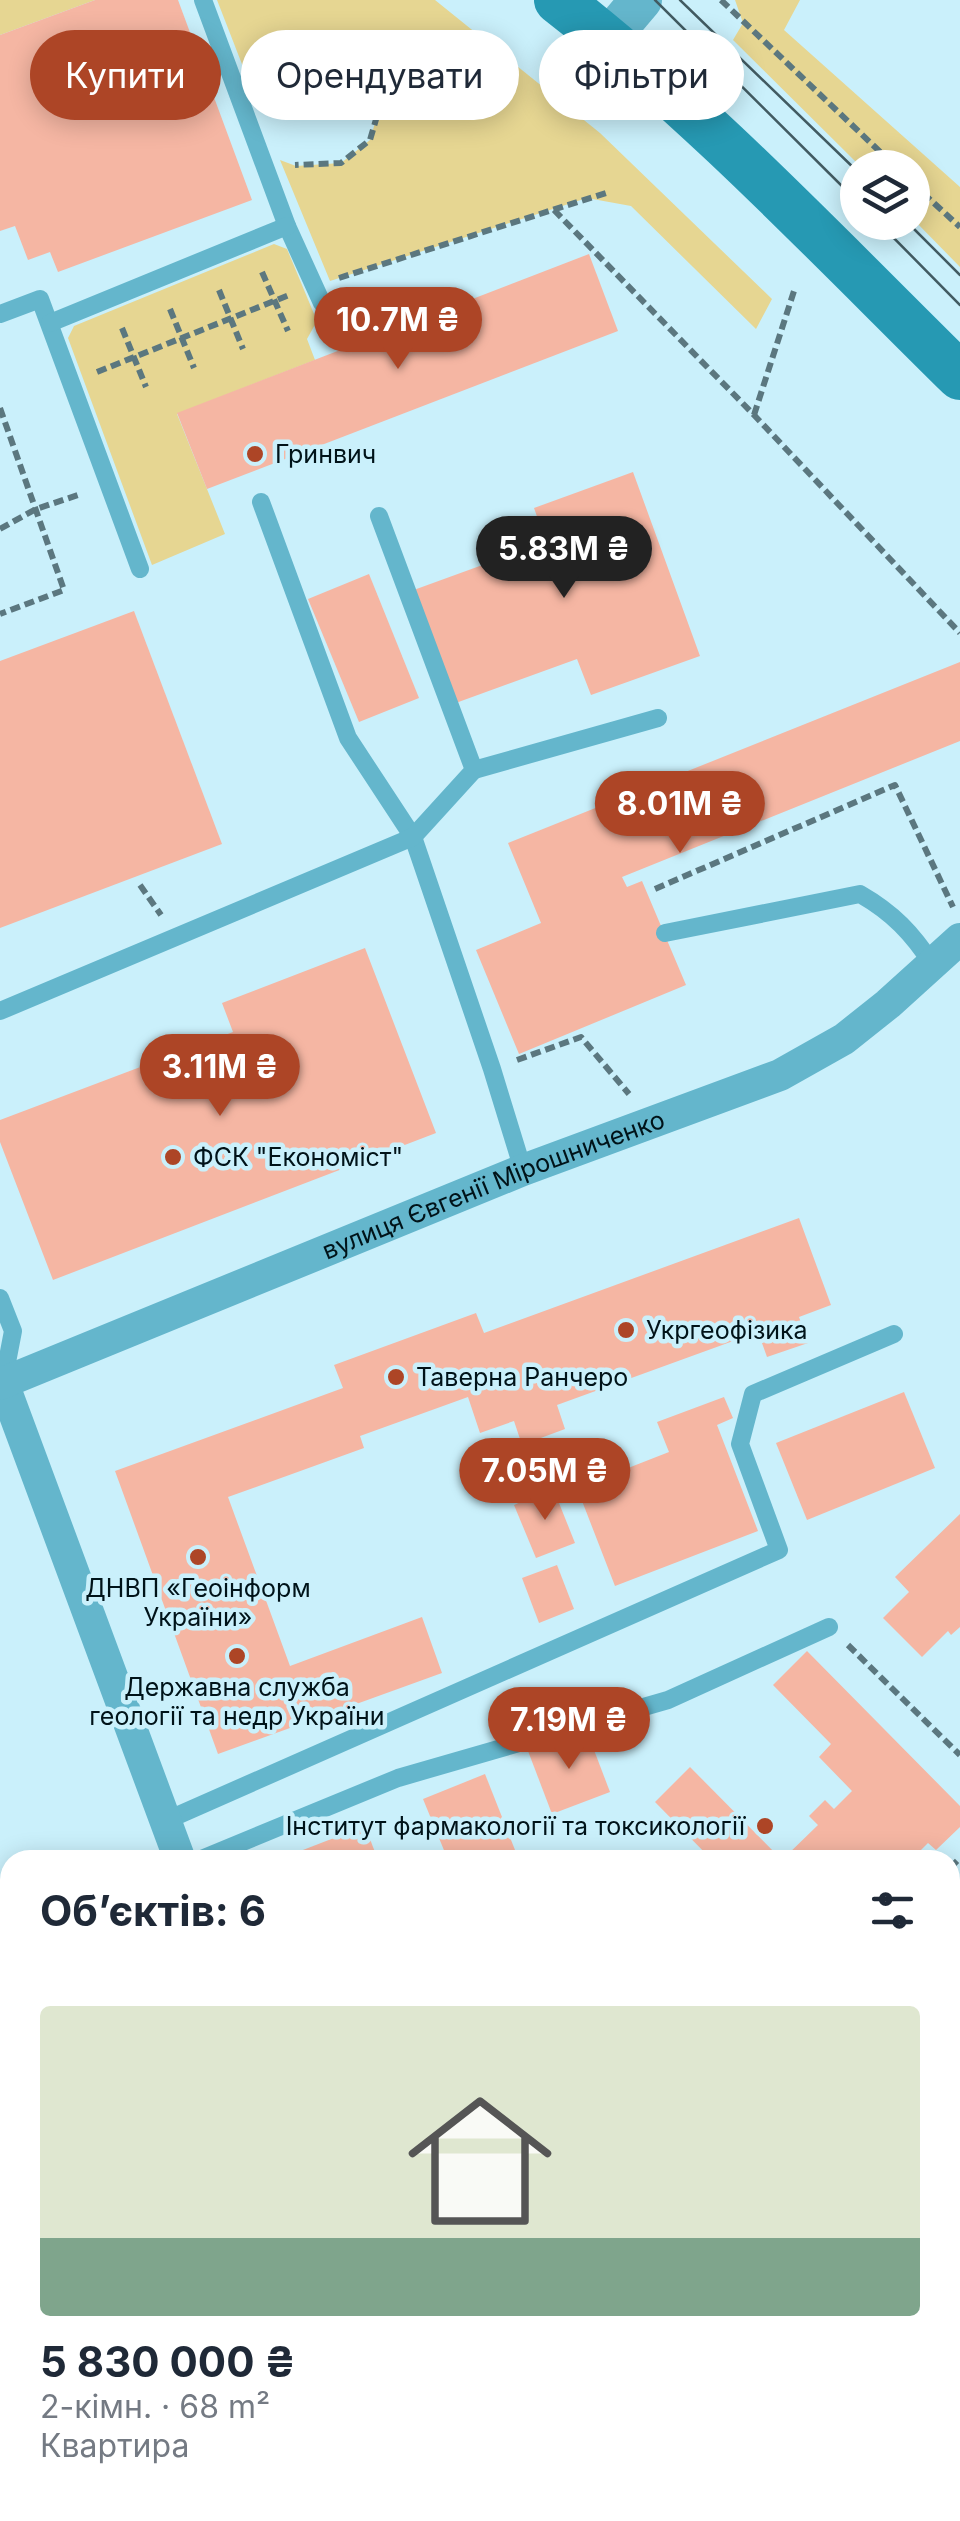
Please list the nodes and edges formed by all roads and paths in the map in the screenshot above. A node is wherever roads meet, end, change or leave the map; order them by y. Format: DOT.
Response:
graph roads {
  1 [pos="203,0"];
  2 [pos="558,0"];
  3 [pos="641,0"];
  4 [pos="721,0"];
  5 [pos="596,30"];
  6 [pos="616,30"];
  7 [pos="241,99"];
  8 [pos="248,120"];
  9 [pos="376,120"];
  10 [pos="698,120"];
  11 [pos="877,150"];
  12 [pos="260,155"];
  13 [pos="609,192"];
  14 [pos="930,199"];
  15 [pos="554,210"];
  16 [pos="288,226"];
  17 [pos="960,228"];
  18 [pos="262,272"];
  19 [pos="218,290"];
  20 [pos="794,291"];
  21 [pos="318,294"];
  22 [pos="275,301"];
  23 [pos="170,308"];
  24 [pos="0,314"];
  25 [pos="230,319"];
  26 [pos="50,323"];
  27 [pos="122,328"];
  28 [pos="288,331"];
  29 [pos="182,338"];
  30 [pos="243,349"];
  31 [pos="134,357"];
  32 [pos="194,368"];
  33 [pos="960,376"];
  34 [pos="72,382"];
  35 [pos="146,387"];
  36 [pos="0,408"];
  37 [pos="754,415"];
  38 [pos="109,484"];
  39 [pos="261,502"];
  40 [pos="36,510"];
  41 [pos="379,516"];
  42 [pos="0,529"];
  43 [pos="140,568"];
  44 [pos="0,614"];
  45 [pos="960,633"];
  46 [pos="658,718"];
  47 [pos="474,770"];
  48 [pos="413,836"];
  49 [pos="656,889"];
  50 [pos="957,924"];
  51 [pos="665,933"];
  52 [pos="934,964"];
  53 [pos="0,1011"];
  54 [pos="492,1069"];
  55 [pos="633,1098"];
  56 [pos="523,1170"];
  57 [pos="0,1298"];
  58 [pos="894,1334"];
  59 [pos="1,1383"];
  60 [pos="829,1626"];
  61 [pos="960,1755"];
  62 [pos="166,1821"];
  63 [pos="176,1850"];
  64 [pos="222,1850"];
  1 -- 7 [label="lane"];
  2 -- 5 [label="main road"];
  3 -- 6 [label="street"];
  4 -- 11 [label="path"];
  8 -- 12 [label="lane"];
  9 -- 12 [label="path"];
  10 -- 33 [label="main road"];
  12 -- 16 [label="lane"];
  13 -- 15 [label="path"];
  14 -- 17 [label="path"];
  15 -- 21 [label="path"];
  15 -- 37 [label="path"];
  16 -- 21 [label="lane"];
  16 -- 26 [label="lane"];
  18 -- 22 [label="path"];
  19 -- 25 [label="path"];
  20 -- 37 [label="path"];
  21 -- 22 [label="path"];
  22 -- 25 [label="path"];
  22 -- 28 [label="path"];
  23 -- 29 [label="path"];
  24 -- 26 [label="lane"];
  25 -- 29 [label="path"];
  25 -- 30 [label="path"];
  26 -- 34 [label="lane"];
  27 -- 31 [label="path"];
  29 -- 31 [label="path"];
  29 -- 32 [label="path"];
  31 -- 34 [label="path"];
  31 -- 35 [label="path"];
  34 -- 38 [label="lane"];
  36 -- 40 [label="path"];
  37 -- 45 [label="path"];
  38 -- 40 [label="path"];
  38 -- 43 [label="lane"];
  39 -- 48 [label="lane"];
  40 -- 42 [label="path"];
  40 -- 44 [label="path"];
  41 -- 47 [label="lane"];
  46 -- 47 [label="lane"];
  47 -- 48 [label="lane"];
  48 -- 53 [label="lane"];
  48 -- 54 [label="lane"];
  49 -- 50 [label="path"];
  50 -- 52 [label="street, вулиця Євгенії Мірошниченко"];
  51 -- 52 [label="lane"];
  52 -- 56 [label="street, вулиця Євгенії Мірошниченко"];
  54 -- 55 [label="path"];
  54 -- 56 [label="lane"];
  56 -- 59 [label="street, вулиця Євгенії Мірошниченко"];
  57 -- 59 [label="lane"];
  58 -- 62 [label="lane"];
  59 -- 62 [label="street"];
  60 -- 61 [label="path"];
  60 -- 64 [label="lane"];
  62 -- 63 [label="street"];
}
